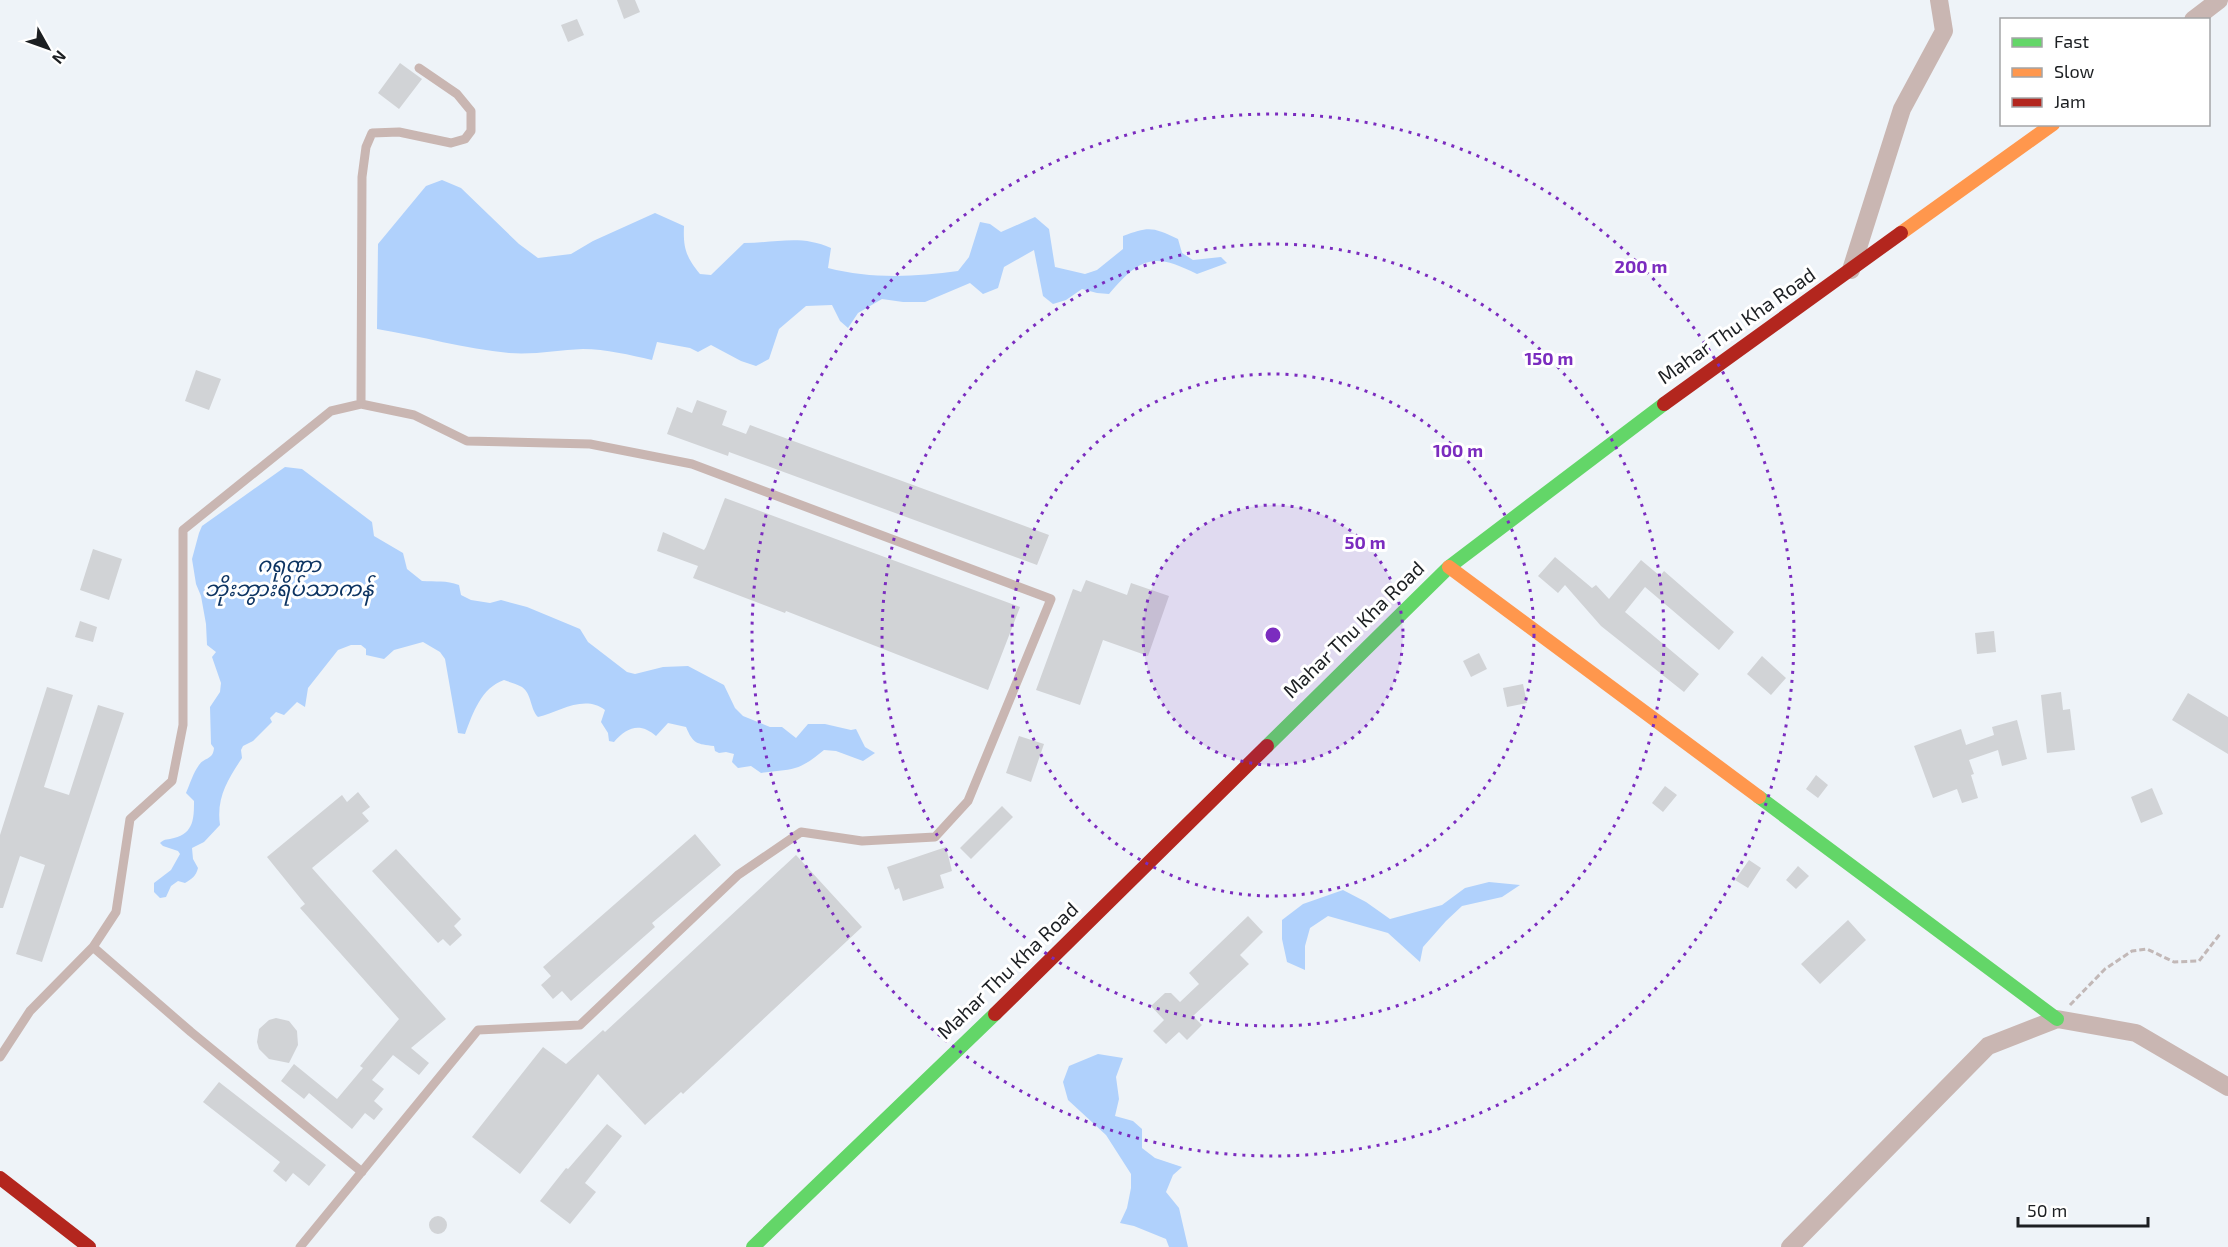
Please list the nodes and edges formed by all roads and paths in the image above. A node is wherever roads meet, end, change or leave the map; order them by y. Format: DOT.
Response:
graph roads {
  1 [pos="1939,0"];
  2 [pos="2219,0"];
  3 [pos="2196,18"];
  4 [pos="419,68"];
  5 [pos="2050,126"];
  6 [pos="1851,271"];
  7 [pos="361,404"];
  8 [pos="1449,567"];
  9 [pos="2220,934"];
  10 [pos="93,947"];
  11 [pos="2056,1019"];
  12 [pos="0,1057"];
  13 [pos="2228,1087"];
  14 [pos="362,1172"];
  15 [pos="0,1178"];
  16 [pos="88,1247"];
  17 [pos="300,1247"];
  18 [pos="753,1247"];
  19 [pos="1790,1247"];
  1 -- 6 [label="street"];
  2 -- 3 [label="street"];
  4 -- 7 [label="lane"];
  5 -- 6 [label="street, Mahar Thu Kha Road"];
  6 -- 8 [label="street, Mahar Thu Kha Road"];
  7 -- 10 [label="lane"];
  7 -- 14 [label="lane"];
  8 -- 11 [label="street"];
  8 -- 18 [label="street, Mahar Thu Kha Road"];
  9 -- 11 [label="path"];
  10 -- 12 [label="lane"];
  10 -- 14 [label="lane"];
  11 -- 13 [label="street"];
  11 -- 19 [label="street"];
  14 -- 17 [label="lane"];
  15 -- 16 [label="street"];
}
